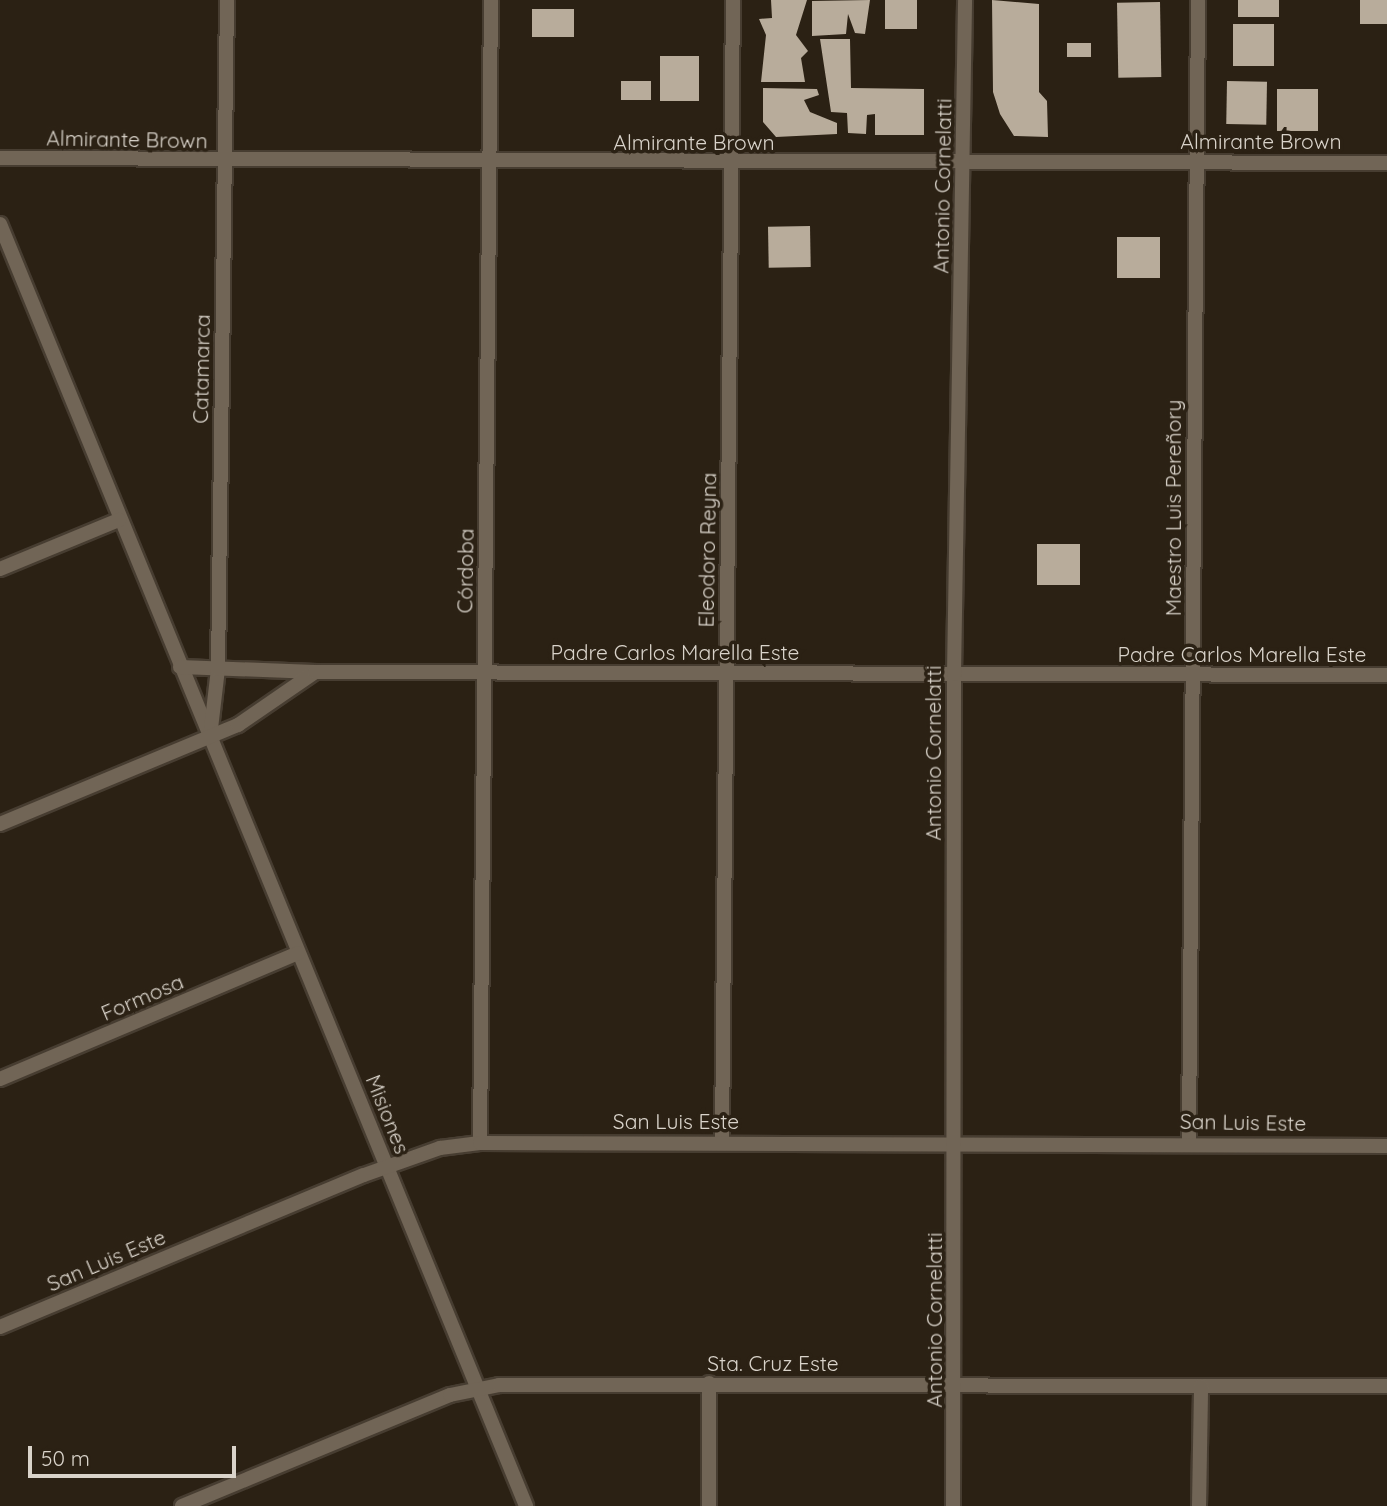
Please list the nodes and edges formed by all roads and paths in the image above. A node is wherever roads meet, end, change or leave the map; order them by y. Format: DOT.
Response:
graph roads {
  1 [pos="228,0"];
  2 [pos="491,0"];
  3 [pos="733,0"];
  4 [pos="965,0"];
  5 [pos="1198,0"];
  6 [pos="0,158"];
  7 [pos="224,162"];
  8 [pos="489,162"];
  9 [pos="964,162"];
  10 [pos="1196,162"];
  11 [pos="1387,163"];
  12 [pos="732,164"];
  13 [pos="0,224"];
  14 [pos="120,520"];
  15 [pos="0,569"];
  16 [pos="180,667"];
  17 [pos="218,669"];
  18 [pos="315,671"];
  19 [pos="485,671"];
  20 [pos="726,673"];
  21 [pos="954,674"];
  22 [pos="1193,675"];
  23 [pos="1387,675"];
  24 [pos="210,738"];
  25 [pos="0,824"];
  26 [pos="299,953"];
  27 [pos="0,1079"];
  28 [pos="956,1141"];
  29 [pos="722,1142"];
  30 [pos="1189,1142"];
  31 [pos="480,1143"];
  32 [pos="1387,1146"];
  33 [pos="387,1167"];
  34 [pos="0,1327"];
  35 [pos="709,1384"];
  36 [pos="954,1386"];
  37 [pos="1201,1386"];
  38 [pos="1387,1386"];
  39 [pos="478,1387"];
  40 [pos="182,1506"];
  41 [pos="526,1506"];
  42 [pos="709,1506"];
  43 [pos="953,1506"];
  44 [pos="1199,1506"];
  1 -- 7 [label="street, Catamarca"];
  2 -- 8 [label="street, Córdoba"];
  3 -- 12 [label="street, Eleodoro Reyna"];
  4 -- 9 [label="street, Antonio Cornelatti"];
  5 -- 10 [label="street, Maestro Luis Pereñory"];
  6 -- 7 [label="street, Almirante Brown"];
  7 -- 8 [label="street, Almirante Brown"];
  7 -- 17 [label="street, Catamarca"];
  8 -- 12 [label="street, Almirante Brown"];
  8 -- 19 [label="street, Córdoba"];
  9 -- 10 [label="street, Almirante Brown"];
  9 -- 12 [label="street, Almirante Brown"];
  9 -- 21 [label="street, Antonio Cornelatti"];
  10 -- 11 [label="street, Almirante Brown"];
  10 -- 22 [label="street, Maestro Luis Pereñory"];
  12 -- 20 [label="street, Eleodoro Reyna"];
  13 -- 14 [label="street, Misiones"];
  14 -- 15 [label="street"];
  14 -- 16 [label="street, Misiones"];
  16 -- 17 [label="street, Padre Carlos Marella Este"];
  16 -- 24 [label="street, Misiones"];
  17 -- 18 [label="street, Padre Carlos Marella Este"];
  17 -- 24 [label="street, Catamarca"];
  18 -- 19 [label="street, Padre Carlos Marella Este"];
  18 -- 24 [label="street"];
  19 -- 20 [label="street, Padre Carlos Marella Este"];
  19 -- 31 [label="street, Córdoba"];
  20 -- 21 [label="street, Padre Carlos Marella Este"];
  20 -- 29 [label="street, Eleodoro Reyna"];
  21 -- 22 [label="street, Padre Carlos Marella Este"];
  21 -- 28 [label="street, Antonio Cornelatti"];
  22 -- 23 [label="street, Padre Carlos Marella Este"];
  22 -- 30 [label="street, Maestro Luis Pereñory"];
  24 -- 25 [label="street"];
  24 -- 26 [label="street, Misiones"];
  26 -- 27 [label="street, Formosa"];
  26 -- 33 [label="street, Misiones"];
  28 -- 29 [label="street, San Luis Este"];
  28 -- 30 [label="street, San Luis Este"];
  28 -- 36 [label="street, Antonio Cornelatti"];
  29 -- 31 [label="street, San Luis Este"];
  30 -- 32 [label="street, San Luis Este"];
  31 -- 33 [label="street, San Luis Este"];
  33 -- 34 [label="street, San Luis Este"];
  33 -- 39 [label="street, Misiones"];
  35 -- 36 [label="street, Sta. Cruz Este"];
  35 -- 39 [label="street, Sta. Cruz Este"];
  35 -- 42 [label="street"];
  36 -- 37 [label="street, Sta. Cruz Este"];
  36 -- 43 [label="street, Antonio Cornelatti"];
  37 -- 38 [label="street, Sta. Cruz Este"];
  37 -- 44 [label="street"];
  39 -- 40 [label="street, Sta. Cruz Este"];
  39 -- 41 [label="street, Misiones"];
}
